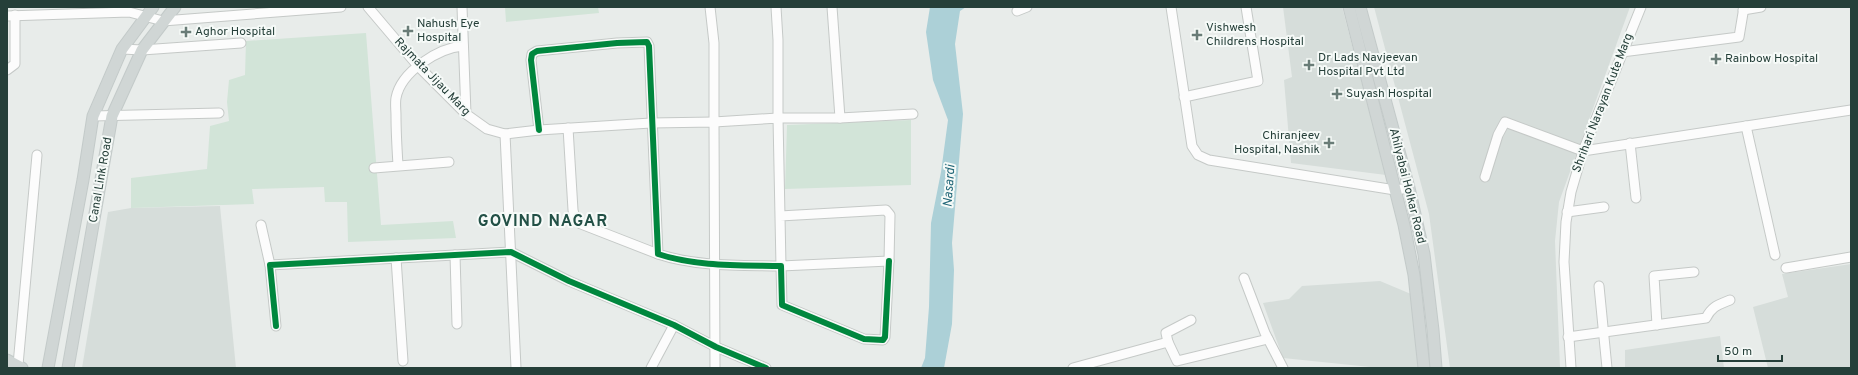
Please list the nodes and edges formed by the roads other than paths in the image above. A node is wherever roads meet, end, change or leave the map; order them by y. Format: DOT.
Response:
graph roads {
  1 [pos="154,7"];
  2 [pos="175,7"];
  3 [pos="341,7"];
  4 [pos="368,7"];
  5 [pos="462,7"];
  6 [pos="710,7"];
  7 [pos="776,7"];
  8 [pos="832,7"];
  9 [pos="1027,7"];
  10 [pos="1171,7"];
  11 [pos="1246,7"];
  12 [pos="1349,7"];
  13 [pos="1360,7"];
  14 [pos="1641,7"];
  15 [pos="1761,7"];
  16 [pos="1743,8"];
  17 [pos="91,10"];
  18 [pos="131,10"];
  19 [pos="43,11"];
  20 [pos="1017,11"];
  21 [pos="11,15"];
  22 [pos="145,17"];
  23 [pos="163,21"];
  24 [pos="241,43"];
  25 [pos="463,46"];
  26 [pos="122,49"];
  27 [pos="142,50"];
  28 [pos="1622,52"];
  29 [pos="418,66"];
  30 [pos="7,70"];
  31 [pos="1184,97"];
  32 [pos="1851,110"];
  33 [pos="219,113"];
  34 [pos="466,114"];
  35 [pos="913,114"];
  36 [pos="94,116"];
  37 [pos="112,116"];
  38 [pos="778,118"];
  39 [pos="840,118"];
  40 [pos="714,122"];
  41 [pos="651,123"];
  42 [pos="1746,126"];
  43 [pos="568,128"];
  44 [pos="539,130"];
  45 [pos="505,134"];
  46 [pos="1630,143"];
  47 [pos="1583,150"];
  48 [pos="37,155"];
  49 [pos="449,162"];
  50 [pos="398,165"];
  51 [pos="374,168"];
  52 [pos="1485,177"];
  53 [pos="1409,188"];
  54 [pos="1395,190"];
  55 [pos="1636,198"];
  56 [pos="1604,207"];
  57 [pos="1567,212"];
  58 [pos="780,216"];
  59 [pos="262,225"];
  60 [pos="511,252"];
  61 [pos="658,254"];
  62 [pos="455,255"];
  63 [pos="1775,255"];
  64 [pos="1851,257"];
  65 [pos="396,258"];
  66 [pos="889,262"];
  67 [pos="270,265"];
  68 [pos="716,265"];
  69 [pos="780,266"];
  70 [pos="1786,268"];
  71 [pos="1694,272"];
  72 [pos="1244,278"];
  73 [pos="1599,286"];
  74 [pos="1730,300"];
  75 [pos="1191,320"];
  76 [pos="457,324"];
  77 [pos="674,325"];
  78 [pos="1657,325"];
  79 [pos="276,326"];
  80 [pos="1603,332"];
  81 [pos="1568,337"];
  82 [pos="1268,340"];
  83 [pos="1168,342"];
  84 [pos="716,347"];
  85 [pos="7,360"];
  86 [pos="402,361"];
  87 [pos="1177,365"];
  88 [pos="20,367"];
  89 [pos="48,368"];
  90 [pos="68,368"];
  91 [pos="516,368"];
  92 [pos="651,368"];
  93 [pos="715,368"];
  94 [pos="766,368"];
  95 [pos="1074,368"];
  96 [pos="1283,368"];
  97 [pos="1424,368"];
  98 [pos="1436,368"];
  99 [pos="1571,368"];
  100 [pos="1607,368"];
  1 -- 22 [label="main road, Canal Link Road"];
  2 -- 23 [label="main road, Canal Link Road"];
  3 -- 23 [label="street"];
  4 -- 29 [label="street, Rajmata Jijau Marg"];
  5 -- 25 [label="street"];
  6 -- 40 [label="street"];
  7 -- 38 [label="street"];
  8 -- 39 [label="street"];
  9 -- 20 [label="street"];
  10 -- 31 [label="street"];
  11 -- 31 [label="street"];
  12 -- 54 [label="main road, Ahilyabai Holkar Road"];
  13 -- 53 [label="main road, Ahilyabai Holkar Road"];
  14 -- 28 [label="street, Shrihari Narayan Kute Marg"];
  15 -- 16 [label="street"];
  16 -- 28 [label="street"];
  17 -- 18 [label="street"];
  17 -- 19 [label="street"];
  18 -- 22 [label="street"];
  19 -- 21 [label="street"];
  21 -- 30 [label="street"];
  22 -- 23 [label="street"];
  22 -- 26 [label="main road, Canal Link Road"];
  23 -- 27 [label="main road, Canal Link Road"];
  24 -- 27 [label="street"];
  25 -- 29 [label="street"];
  25 -- 34 [label="street"];
  26 -- 27 [label="street"];
  26 -- 36 [label="main road, Canal Link Road"];
  27 -- 37 [label="main road, Canal Link Road"];
  28 -- 47 [label="street, Shrihari Narayan Kute Marg"];
  29 -- 34 [label="street, Rajmata Jijau Marg"];
  29 -- 50 [label="street"];
  31 -- 54 [label="street"];
  32 -- 42 [label="street"];
  33 -- 37 [label="street"];
  34 -- 45 [label="street, Rajmata Jijau Marg"];
  35 -- 39 [label="street"];
  36 -- 37 [label="street"];
  36 -- 89 [label="main road, Canal Link Road"];
  37 -- 90 [label="main road, Canal Link Road"];
  38 -- 39 [label="street"];
  38 -- 40 [label="street"];
  38 -- 58 [label="street"];
  40 -- 41 [label="street"];
  40 -- 68 [label="street"];
  41 -- 43 [label="street"];
  41 -- 44 [label="street"];
  41 -- 61 [label="street"];
  42 -- 46 [label="street"];
  42 -- 63 [label="street"];
  43 -- 44 [label="street"];
  43 -- 61 [label="street"];
  44 -- 45 [label="street"];
  45 -- 60 [label="street"];
  46 -- 47 [label="street"];
  46 -- 55 [label="street"];
  47 -- 52 [label="street"];
  47 -- 57 [label="street, Shrihari Narayan Kute Marg"];
  48 -- 88 [label="street"];
  49 -- 50 [label="street"];
  50 -- 51 [label="street"];
  53 -- 54 [label="street"];
  53 -- 98 [label="main road, Ahilyabai Holkar Road"];
  54 -- 97 [label="main road, Ahilyabai Holkar Road"];
  56 -- 57 [label="street"];
  57 -- 81 [label="street, Shrihari Narayan Kute Marg"];
  58 -- 66 [label="street"];
  58 -- 69 [label="street"];
  59 -- 67 [label="street"];
  60 -- 62 [label="street"];
  60 -- 77 [label="street"];
  60 -- 91 [label="street"];
  61 -- 68 [label="street"];
  62 -- 65 [label="street"];
  62 -- 76 [label="street"];
  64 -- 70 [label="street"];
  65 -- 67 [label="street"];
  65 -- 86 [label="street"];
  66 -- 69 [label="street"];
  66 -- 69 [label="street"];
  67 -- 79 [label="street"];
  68 -- 69 [label="street"];
  68 -- 84 [label="street"];
  71 -- 78 [label="street"];
  72 -- 82 [label="street"];
  73 -- 80 [label="street"];
  74 -- 78 [label="street"];
  75 -- 83 [label="street"];
  77 -- 84 [label="street"];
  77 -- 92 [label="street"];
  78 -- 80 [label="street"];
  80 -- 81 [label="street"];
  80 -- 100 [label="street"];
  81 -- 99 [label="street, Shrihari Narayan Kute Marg"];
  82 -- 87 [label="street"];
  82 -- 96 [label="street"];
  83 -- 87 [label="street"];
  83 -- 95 [label="street"];
  84 -- 93 [label="street"];
  84 -- 94 [label="street"];
  85 -- 88 [label="main road"];
}
